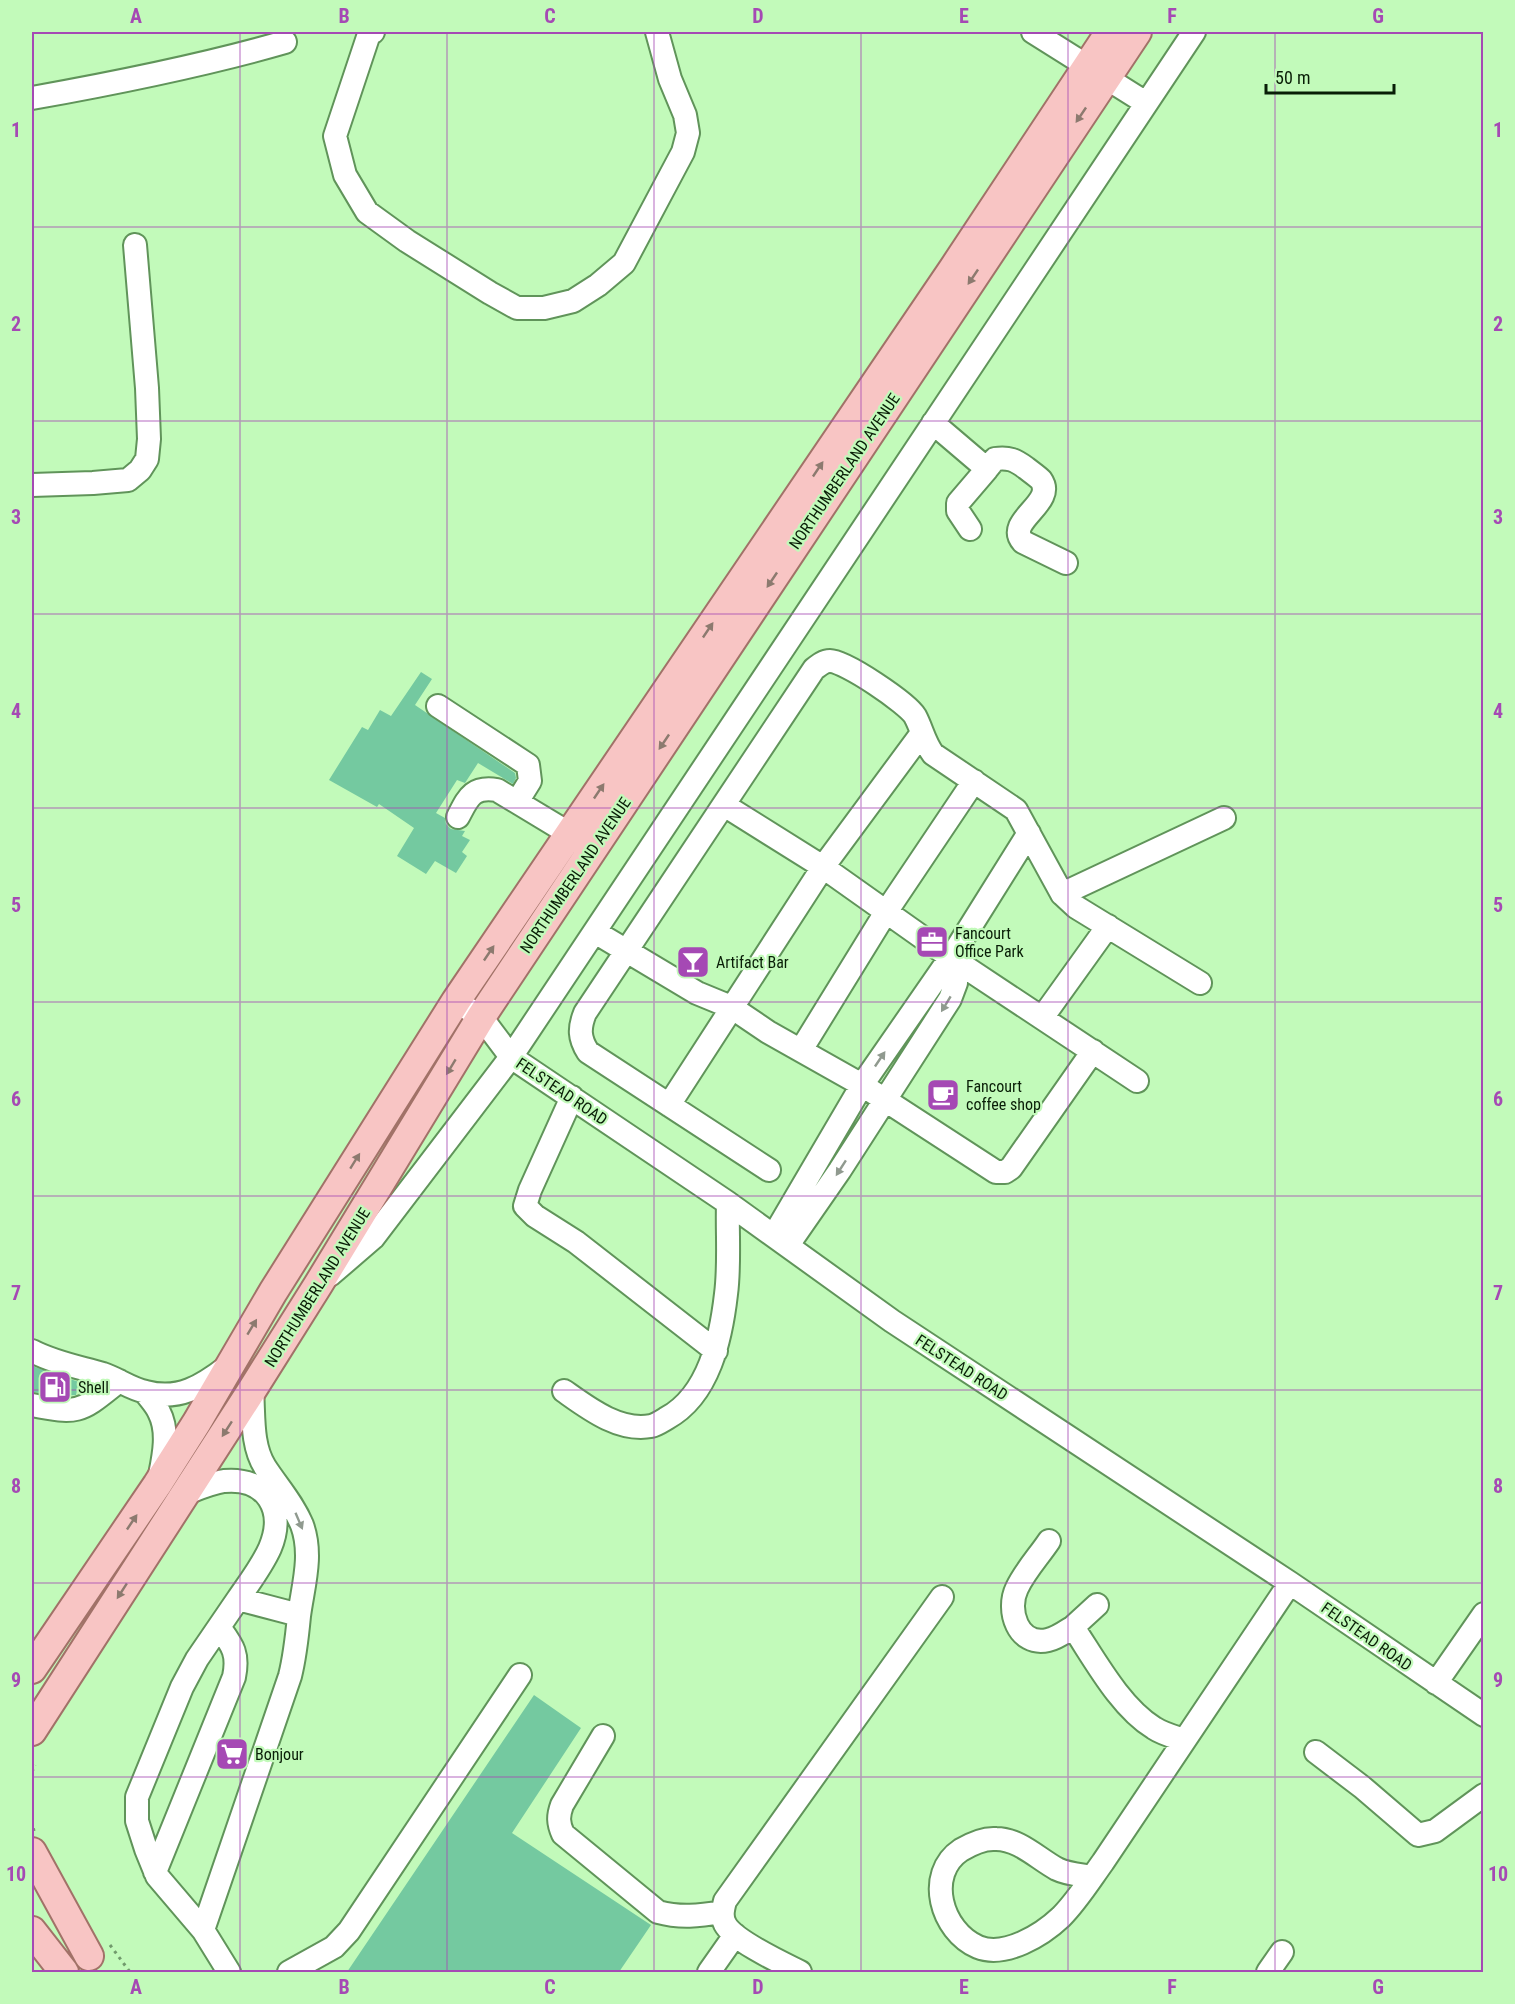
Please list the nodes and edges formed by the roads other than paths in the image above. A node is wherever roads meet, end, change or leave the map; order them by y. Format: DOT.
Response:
graph roads {
  1 [pos="373,32"];
  2 [pos="657,32"];
  3 [pos="1033,32"];
  4 [pos="1110,32"];
  5 [pos="1137,32"];
  6 [pos="1194,32"];
  7 [pos="285,42"];
  8 [pos="1097,71"];
  9 [pos="32,98"];
  10 [pos="1146,103"];
  11 [pos="135,245"];
  12 [pos="933,423"];
  13 [pos="987,469"];
  14 [pos="32,485"];
  15 [pos="970,529"];
  16 [pos="1066,563"];
  17 [pos="438,706"];
  18 [pos="922,733"];
  19 [pos="974,781"];
  20 [pos="517,802"];
  21 [pos="724,805"];
  22 [pos="458,817"];
  23 [pos="1224,818"];
  24 [pos="1029,833"];
  25 [pos="570,834"];
  26 [pos="823,867"];
  27 [pos="1062,894"];
  28 [pos="886,912"];
  29 [pos="1108,926"];
  30 [pos="595,932"];
  31 [pos="627,952"];
  32 [pos="955,956"];
  33 [pos="1200,983"];
  34 [pos="456,1001"];
  35 [pos="731,1007"];
  36 [pos="481,1017"];
  37 [pos="1042,1018"];
  38 [pos="904,1023"];
  39 [pos="925,1037"];
  40 [pos="801,1050"];
  41 [pos="1092,1051"];
  42 [pos="512,1057"];
  43 [pos="1137,1081"];
  44 [pos="862,1085"];
  45 [pos="572,1097"];
  46 [pos="884,1098"];
  47 [pos="669,1105"];
  48 [pos="769,1170"];
  49 [pos="728,1203"];
  50 [pos="781,1240"];
  51 [pos="318,1285"];
  52 [pos="32,1351"];
  53 [pos="716,1351"];
  54 [pos="229,1366"];
  55 [pos="119,1381"];
  56 [pos="252,1390"];
  57 [pos="564,1391"];
  58 [pos="145,1392"];
  59 [pos="32,1406"];
  60 [pos="157,1485"];
  61 [pos="184,1494"];
  62 [pos="1049,1541"];
  63 [pos="1290,1583"];
  64 [pos="88,1588"];
  65 [pos="942,1597"];
  66 [pos="238,1599"];
  67 [pos="1096,1605"];
  68 [pos="1484,1614"];
  69 [pos="300,1616"];
  70 [pos="219,1626"];
  71 [pos="1073,1627"];
  72 [pos="32,1628"];
  73 [pos="32,1669"];
  74 [pos="520,1675"];
  75 [pos="1436,1683"];
  76 [pos="48,1707"];
  77 [pos="1484,1715"];
  78 [pos="32,1731"];
  79 [pos="603,1736"];
  80 [pos="1184,1740"];
  81 [pos="1316,1752"];
  82 [pos="33,1755"];
  83 [pos="1484,1795"];
  84 [pos="32,1852"];
  85 [pos="155,1872"];
  86 [pos="1092,1877"];
  87 [pos="32,1878"];
  88 [pos="722,1912"];
  89 [pos="203,1930"];
  90 [pos="32,1931"];
  91 [pos="735,1935"];
  92 [pos="1282,1952"];
  93 [pos="32,1956"];
  94 [pos="96,1964"];
  95 [pos="56,1972"];
  96 [pos="64,1972"];
  97 [pos="230,1972"];
  98 [pos="289,1972"];
  99 [pos="709,1972"];
  100 [pos="800,1972"];
  101 [pos="1268,1972"];
  1 -- 2 [label="street"];
  3 -- 8 [label="street"];
  4 -- 8 [label="main road, NORTHUMBERLAND AVENUE"];
  5 -- 8 [label="main road, NORTHUMBERLAND AVENUE"];
  6 -- 10 [label="street"];
  7 -- 9 [label="street"];
  8 -- 10 [label="street"];
  25 -- 8 [label="main road, NORTHUMBERLAND AVENUE, one-way"];
  8 -- 36 [label="main road, NORTHUMBERLAND AVENUE, one-way"];
  10 -- 12 [label="street"];
  11 -- 14 [label="street"];
  12 -- 13 [label="street"];
  12 -- 30 [label="street"];
  13 -- 15 [label="street"];
  13 -- 16 [label="street"];
  17 -- 20 [label="street"];
  18 -- 19 [label="street"];
  18 -- 21 [label="street"];
  18 -- 26 [label="street"];
  19 -- 24 [label="street"];
  19 -- 28 [label="street"];
  20 -- 22 [label="street"];
  20 -- 25 [label="street"];
  21 -- 26 [label="street"];
  21 -- 31 [label="street"];
  23 -- 27 [label="street"];
  24 -- 27 [label="street"];
  24 -- 32 [label="street"];
  34 -- 25 [label="main road, NORTHUMBERLAND AVENUE, one-way"];
  26 -- 28 [label="street"];
  26 -- 35 [label="street"];
  27 -- 29 [label="street"];
  28 -- 32 [label="street"];
  28 -- 40 [label="street"];
  29 -- 33 [label="street"];
  29 -- 37 [label="street"];
  30 -- 31 [label="street"];
  30 -- 42 [label="street"];
  31 -- 35 [label="street"];
  31 -- 47 [label="street"];
  32 -- 37 [label="street"];
  32 -- 38 [label="street"];
  32 -- 39 [label="street, one-way"];
  34 -- 36 [label="street, FELSTEAD ROAD"];
  54 -- 34 [label="main road, NORTHUMBERLAND AVENUE, one-way"];
  35 -- 40 [label="street"];
  35 -- 47 [label="street"];
  36 -- 42 [label="street, FELSTEAD ROAD"];
  36 -- 51 [label="main road, NORTHUMBERLAND AVENUE, one-way"];
  37 -- 41 [label="street"];
  38 -- 39 [label="street"];
  44 -- 38 [label="street, one-way"];
  39 -- 46 [label="street"];
  40 -- 44 [label="street"];
  41 -- 43 [label="street"];
  41 -- 46 [label="street"];
  42 -- 45 [label="street, FELSTEAD ROAD"];
  42 -- 51 [label="street"];
  44 -- 46 [label="street"];
  44 -- 50 [label="street"];
  45 -- 49 [label="street, FELSTEAD ROAD"];
  45 -- 53 [label="street"];
  46 -- 50 [label="street, one-way"];
  47 -- 48 [label="street"];
  49 -- 50 [label="street, FELSTEAD ROAD"];
  49 -- 53 [label="street"];
  50 -- 63 [label="street, FELSTEAD ROAD"];
  51 -- 56 [label="main road, NORTHUMBERLAND AVENUE"];
  52 -- 55 [label="street"];
  53 -- 57 [label="street"];
  54 -- 58 [label="street"];
  54 -- 60 [label="main road, NORTHUMBERLAND AVENUE"];
  55 -- 58 [label="street"];
  55 -- 59 [label="street"];
  56 -- 61 [label="main road, NORTHUMBERLAND AVENUE, one-way"];
  56 -- 69 [label="street, one-way"];
  58 -- 60 [label="street"];
  64 -- 60 [label="main road, NORTHUMBERLAND AVENUE, one-way"];
  61 -- 66 [label="street"];
  61 -- 76 [label="main road, NORTHUMBERLAND AVENUE, one-way"];
  62 -- 71 [label="street"];
  63 -- 75 [label="street, FELSTEAD ROAD"];
  63 -- 80 [label="street"];
  64 -- 72 [label="main road"];
  64 -- 73 [label="main road, NORTHUMBERLAND AVENUE"];
  65 -- 88 [label="street"];
  66 -- 69 [label="street"];
  66 -- 70 [label="street"];
  67 -- 71 [label="street"];
  68 -- 75 [label="street"];
  69 -- 89 [label="street"];
  70 -- 85 [label="street"];
  70 -- 85 [label="street"];
  71 -- 80 [label="street"];
  74 -- 98 [label="street"];
  75 -- 77 [label="street, FELSTEAD ROAD"];
  76 -- 78 [label="main road, NORTHUMBERLAND AVENUE"];
  76 -- 82 [label="main road"];
  79 -- 88 [label="street"];
  80 -- 86 [label="street"];
  81 -- 83 [label="street"];
  84 -- 94 [label="main road"];
  85 -- 89 [label="street"];
  86 -- 86 [label="street"];
  87 -- 94 [label="main road"];
  88 -- 91 [label="street"];
  89 -- 97 [label="street"];
  90 -- 96 [label="main road"];
  91 -- 99 [label="street"];
  91 -- 100 [label="street"];
  92 -- 101 [label="street"];
  93 -- 95 [label="main road"];
}
